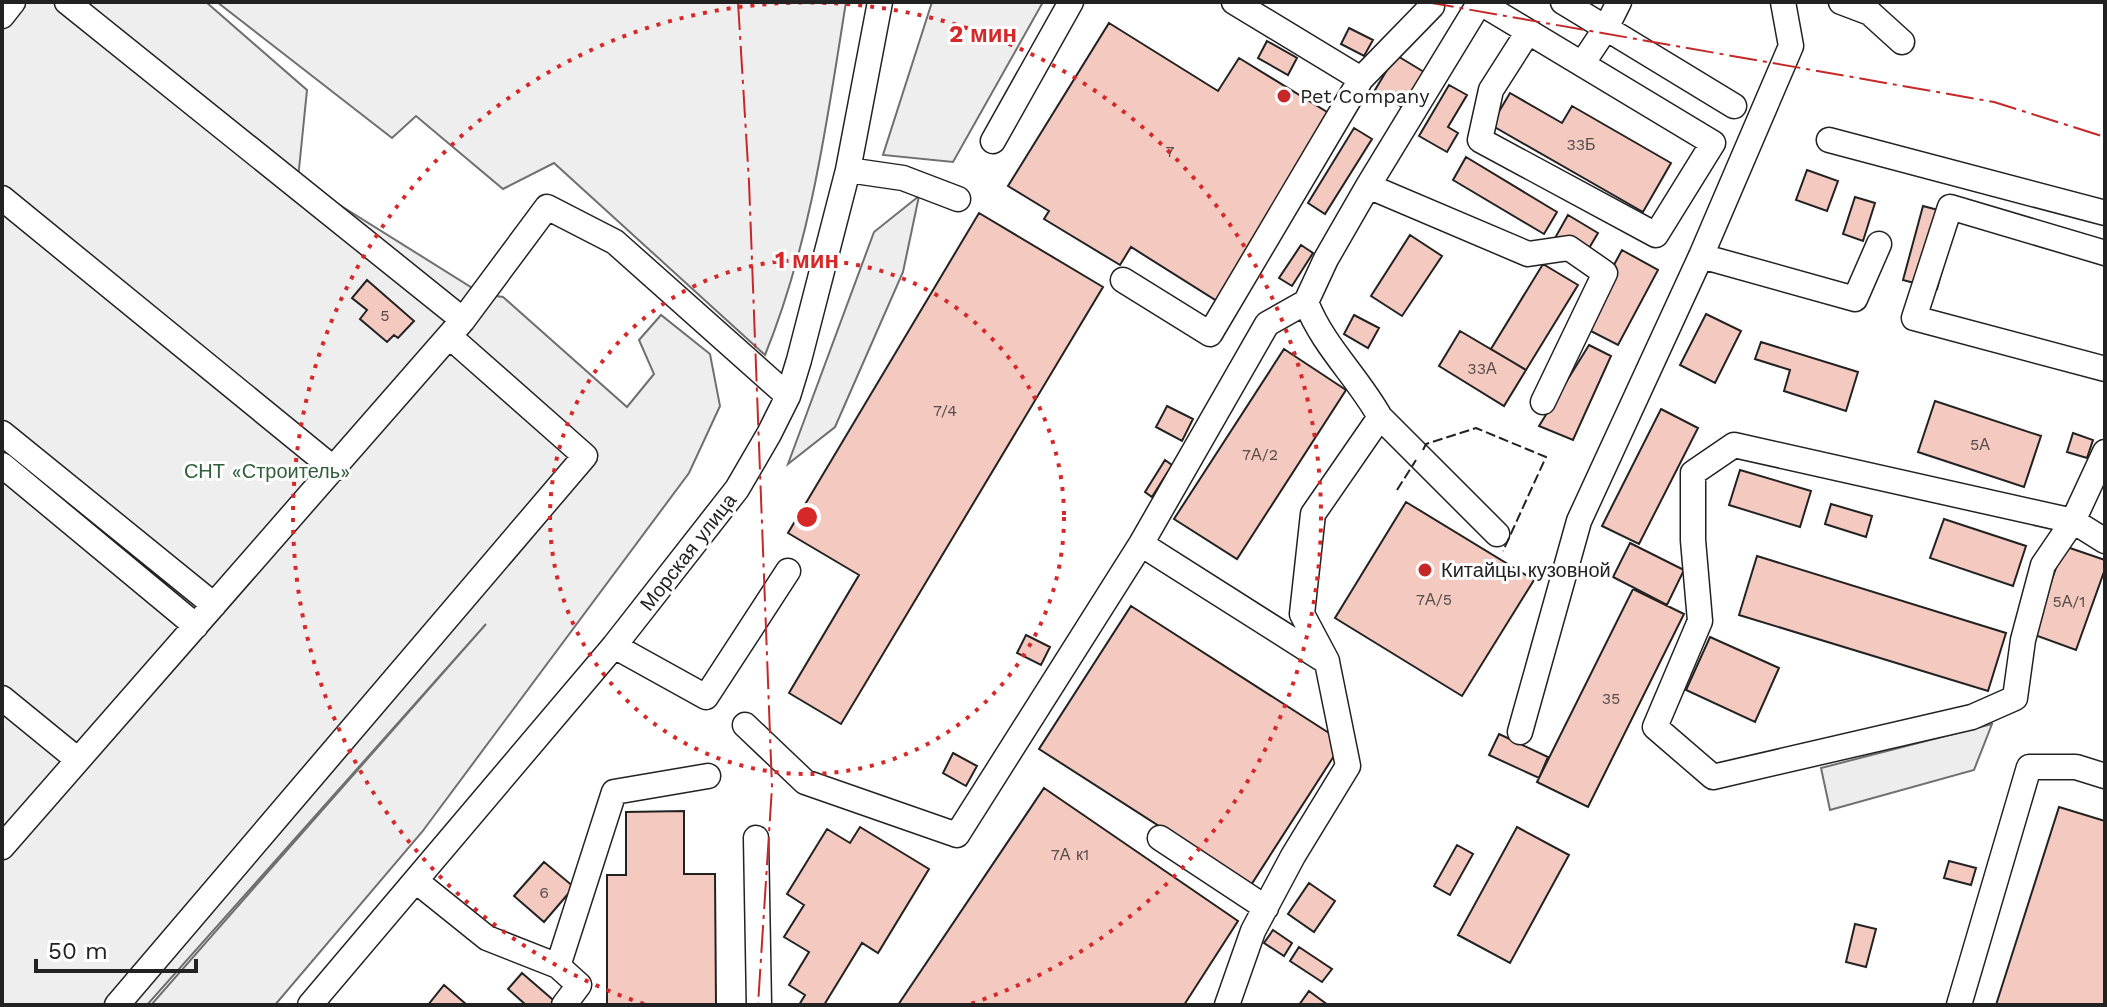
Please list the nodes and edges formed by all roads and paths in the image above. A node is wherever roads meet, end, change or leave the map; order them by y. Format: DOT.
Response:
graph roads {
  1 [pos="13,2"];
  2 [pos="67,2"];
  3 [pos="880,2"];
  4 [pos="1071,2"];
  5 [pos="1234,2"];
  6 [pos="1480,2"];
  7 [pos="1563,2"];
  8 [pos="1619,2"];
  9 [pos="1783,2"];
  10 [pos="1841,2"];
  11 [pos="1430,4"];
  12 [pos="2,16"];
  13 [pos="1463,26"];
  14 [pos="1606,28"];
  15 [pos="1528,32"];
  16 [pos="1902,42"];
  17 [pos="1582,64"];
  18 [pos="1361,79"];
  19 [pos="1734,106"];
  20 [pos="1829,140"];
  21 [pos="993,141"];
  22 [pos="848,170"];
  23 [pos="1368,186"];
  24 [pos="2,198"];
  25 [pos="958,199"];
  26 [pos="2105,213"];
  27 [pos="1879,244"];
  28 [pos="2105,253"];
  29 [pos="1701,256"];
  30 [pos="1123,280"];
  31 [pos="1306,302"];
  32 [pos="456,328"];
  33 [pos="2105,369"];
  34 [pos="788,396"];
  35 [pos="1543,402"];
  36 [pos="1380,417"];
  37 [pos="2,433"];
  38 [pos="2105,452"];
  39 [pos="2,465"];
  40 [pos="334,469"];
  41 [pos="2073,521"];
  42 [pos="1497,534"];
  43 [pos="2105,541"];
  44 [pos="1141,544"];
  45 [pos="788,571"];
  46 [pos="214,605"];
  47 [pos="196,626"];
  48 [pos="614,646"];
  49 [pos="1327,662"];
  50 [pos="2,698"];
  51 [pos="745,725"];
  52 [pos="1520,732"];
  53 [pos="78,760"];
  54 [pos="708,776"];
  55 [pos="2105,776"];
  56 [pos="756,838"];
  57 [pos="1160,838"];
  58 [pos="2,847"];
  59 [pos="416,881"];
  60 [pos="1266,908"];
  61 [pos="558,966"];
  62 [pos="117,1005"];
  63 [pos="310,1005"];
  64 [pos="564,1005"];
  65 [pos="759,1005"];
  66 [pos="1227,1005"];
  67 [pos="1959,1005"];
  1 -- 12 [label="street"];
  2 -- 32 [label="street"];
  3 -- 22 [label="street, Морская улица"];
  4 -- 21 [label="street"];
  5 -- 18 [label="street"];
  6 -- 13 [label="street"];
  6 -- 15 [label="street"];
  7 -- 14 [label="street"];
  8 -- 14 [label="street"];
  9 -- 29 [label="street"];
  10 -- 16 [label="street"];
  11 -- 13 [label="street"];
  11 -- 18 [label="street"];
  13 -- 23 [label="street"];
  14 -- 17 [label="street"];
  14 -- 19 [label="street"];
  15 -- 17 [label="street"];
  15 -- 17 [label="street"];
  18 -- 30 [label="street"];
  20 -- 26 [label="street"];
  22 -- 25 [label="street"];
  22 -- 34 [label="street, Морская улица"];
  23 -- 31 [label="street"];
  23 -- 35 [label="street"];
  24 -- 40 [label="street"];
  27 -- 29 [label="street"];
  28 -- 33 [label="street"];
  29 -- 52 [label="street"];
  31 -- 36 [label="street"];
  31 -- 44 [label="street"];
  32 -- 34 [label="street"];
  32 -- 40 [label="street"];
  32 -- 62 [label="street"];
  34 -- 48 [label="street, Морская улица"];
  36 -- 42 [label="street"];
  36 -- 49 [label="street"];
  37 -- 46 [label="street"];
  38 -- 41 [label="street"];
  39 -- 47 [label="street"];
  40 -- 46 [label="street"];
  41 -- 41 [label="street"];
  41 -- 43 [label="street"];
  44 -- 49 [label="street"];
  44 -- 51 [label="street"];
  45 -- 48 [label="street"];
  46 -- 47 [label="street"];
  47 -- 53 [label="street"];
  48 -- 59 [label="street, Морская улица"];
  49 -- 60 [label="street"];
  50 -- 53 [label="street"];
  53 -- 58 [label="street"];
  54 -- 61 [label="street"];
  55 -- 67 [label="street"];
  56 -- 65 [label="street"];
  57 -- 60 [label="street"];
  59 -- 61 [label="street"];
  59 -- 63 [label="street, Морская улица"];
  60 -- 66 [label="street"];
  61 -- 64 [label="street"];
}
